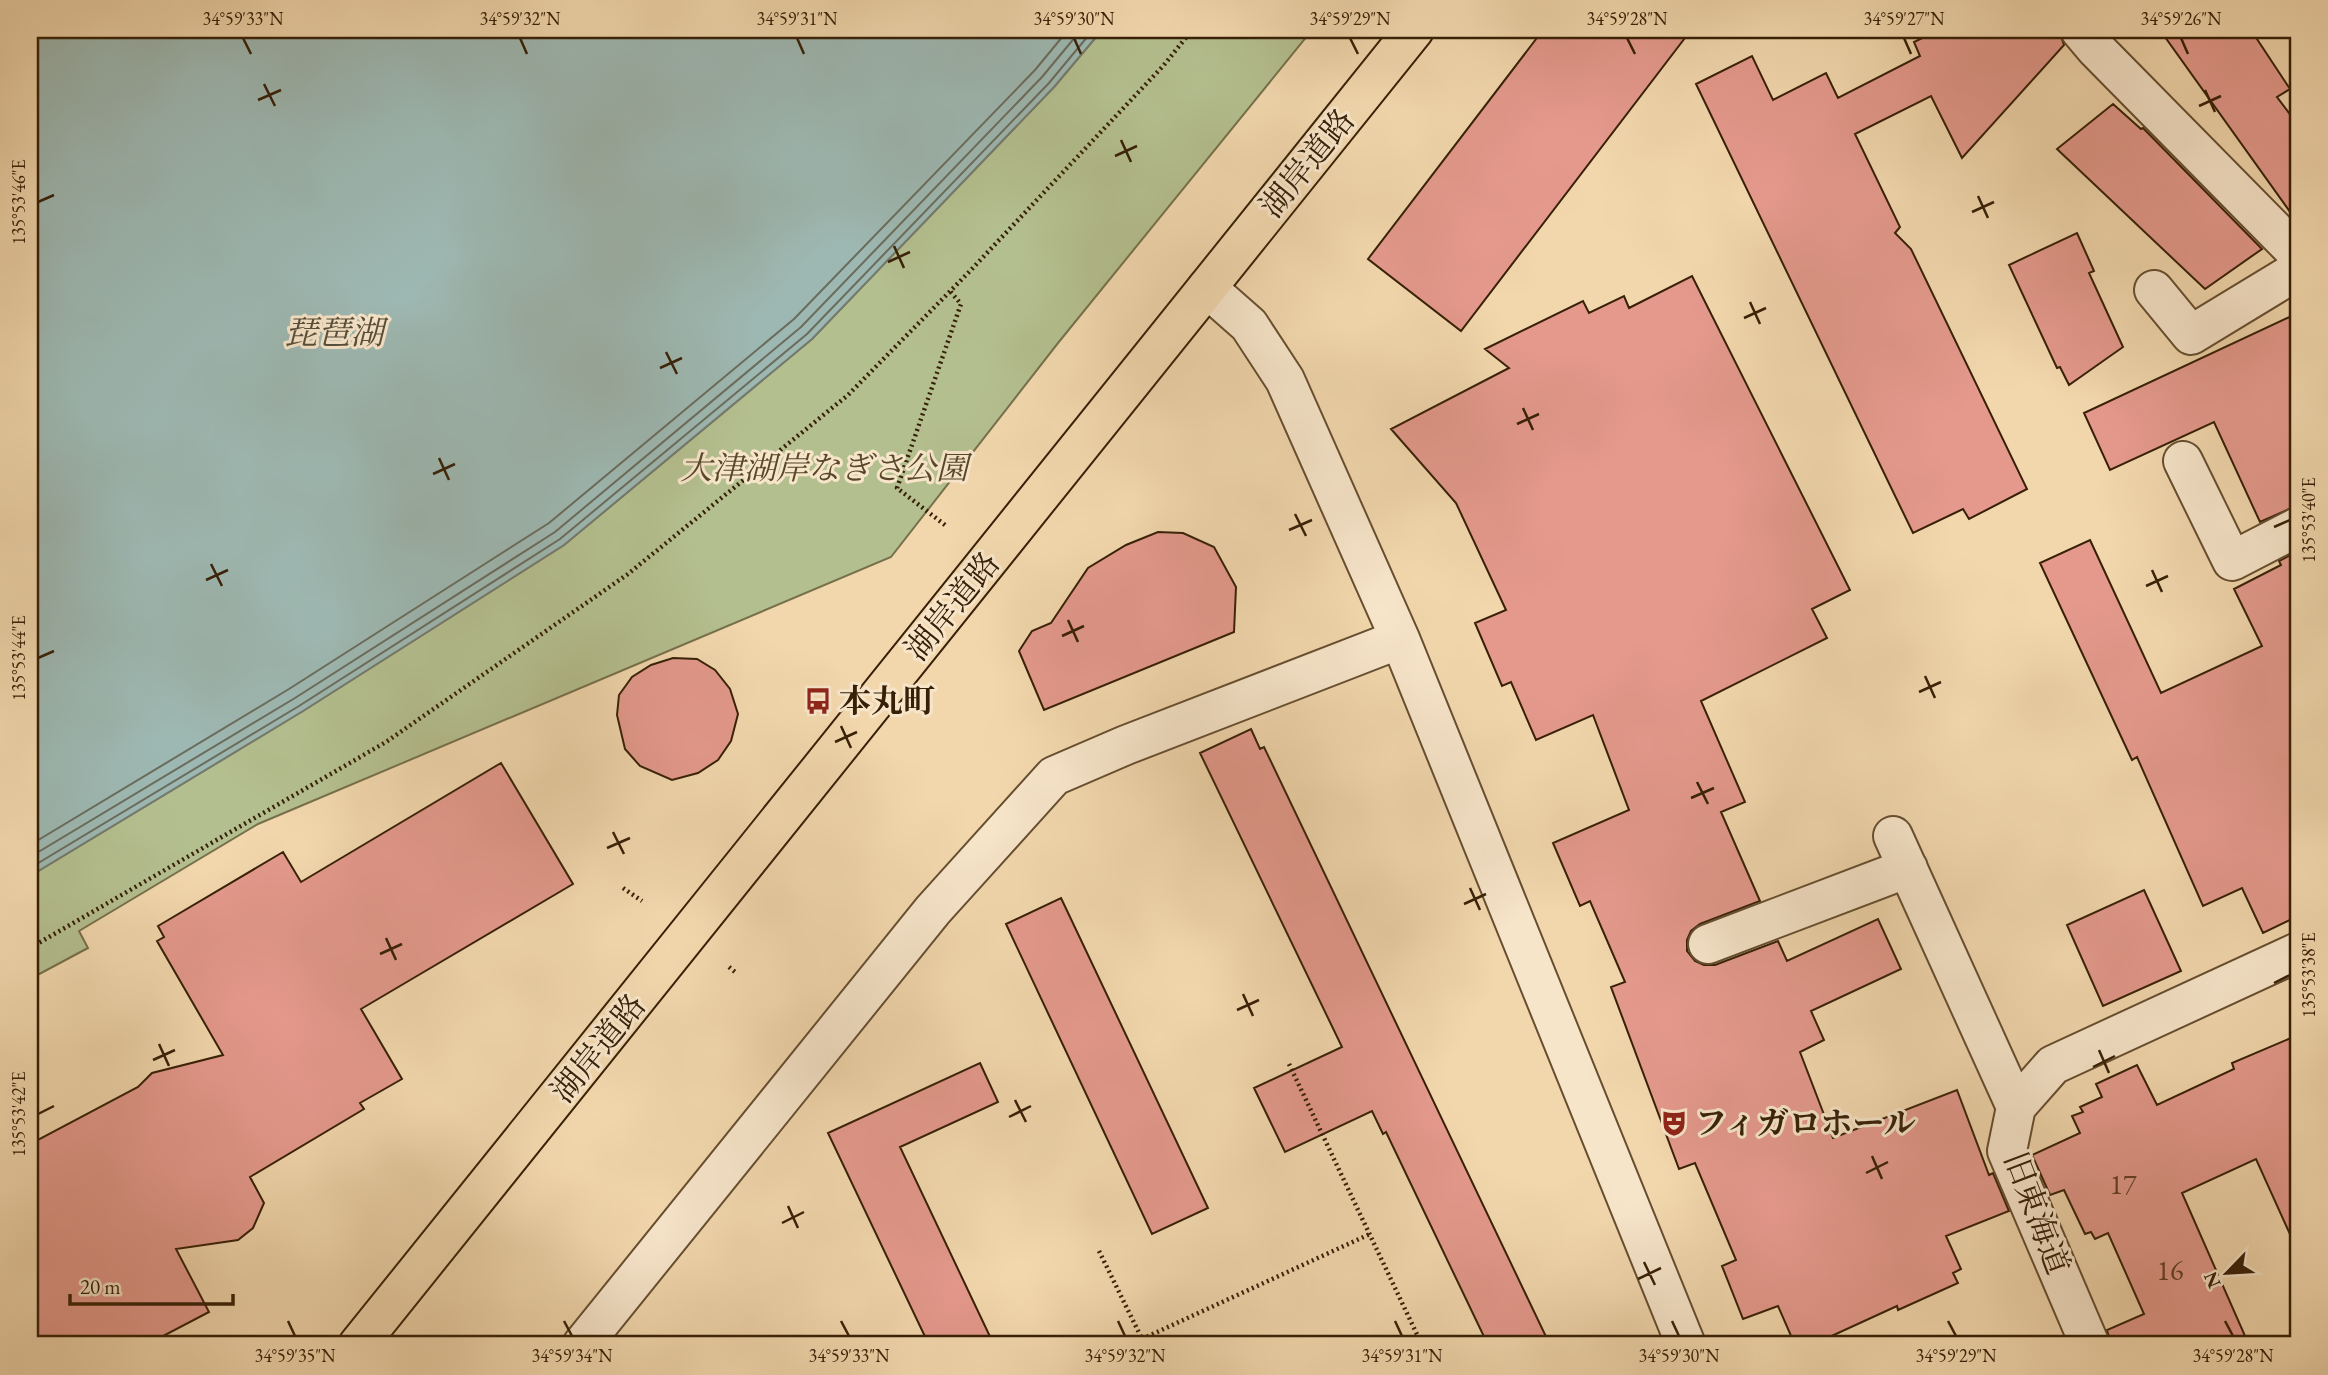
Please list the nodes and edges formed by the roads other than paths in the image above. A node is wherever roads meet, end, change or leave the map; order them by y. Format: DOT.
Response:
graph roads {
  1 [pos="1414,30"];
  2 [pos="2080,30"];
  3 [pos="2298,254"];
  4 [pos="2298,270"];
  5 [pos="1207,288"];
  6 [pos="2154,289"];
  7 [pos="2183,461"];
  8 [pos="2298,527"];
  9 [pos="1400,639"];
  10 [pos="1708,944"];
  11 [pos="2298,952"];
  12 [pos="2016,1107"];
  13 [pos="358,1345"];
  14 [pos="582,1345"];
  15 [pos="1686,1345"];
  16 [pos="2090,1345"];
  1 -- 5 [label="main road, 湖岸道路"];
  2 -- 3 [label="street"];
  4 -- 6 [label="street"];
  5 -- 9 [label="street"];
  5 -- 13 [label="main road, 湖岸道路"];
  7 -- 8 [label="street"];
  9 -- 14 [label="street"];
  9 -- 15 [label="street"];
  10 -- 12 [label="street"];
  11 -- 12 [label="street, 旧東海道"];
  12 -- 16 [label="street, 旧東海道"];
}
